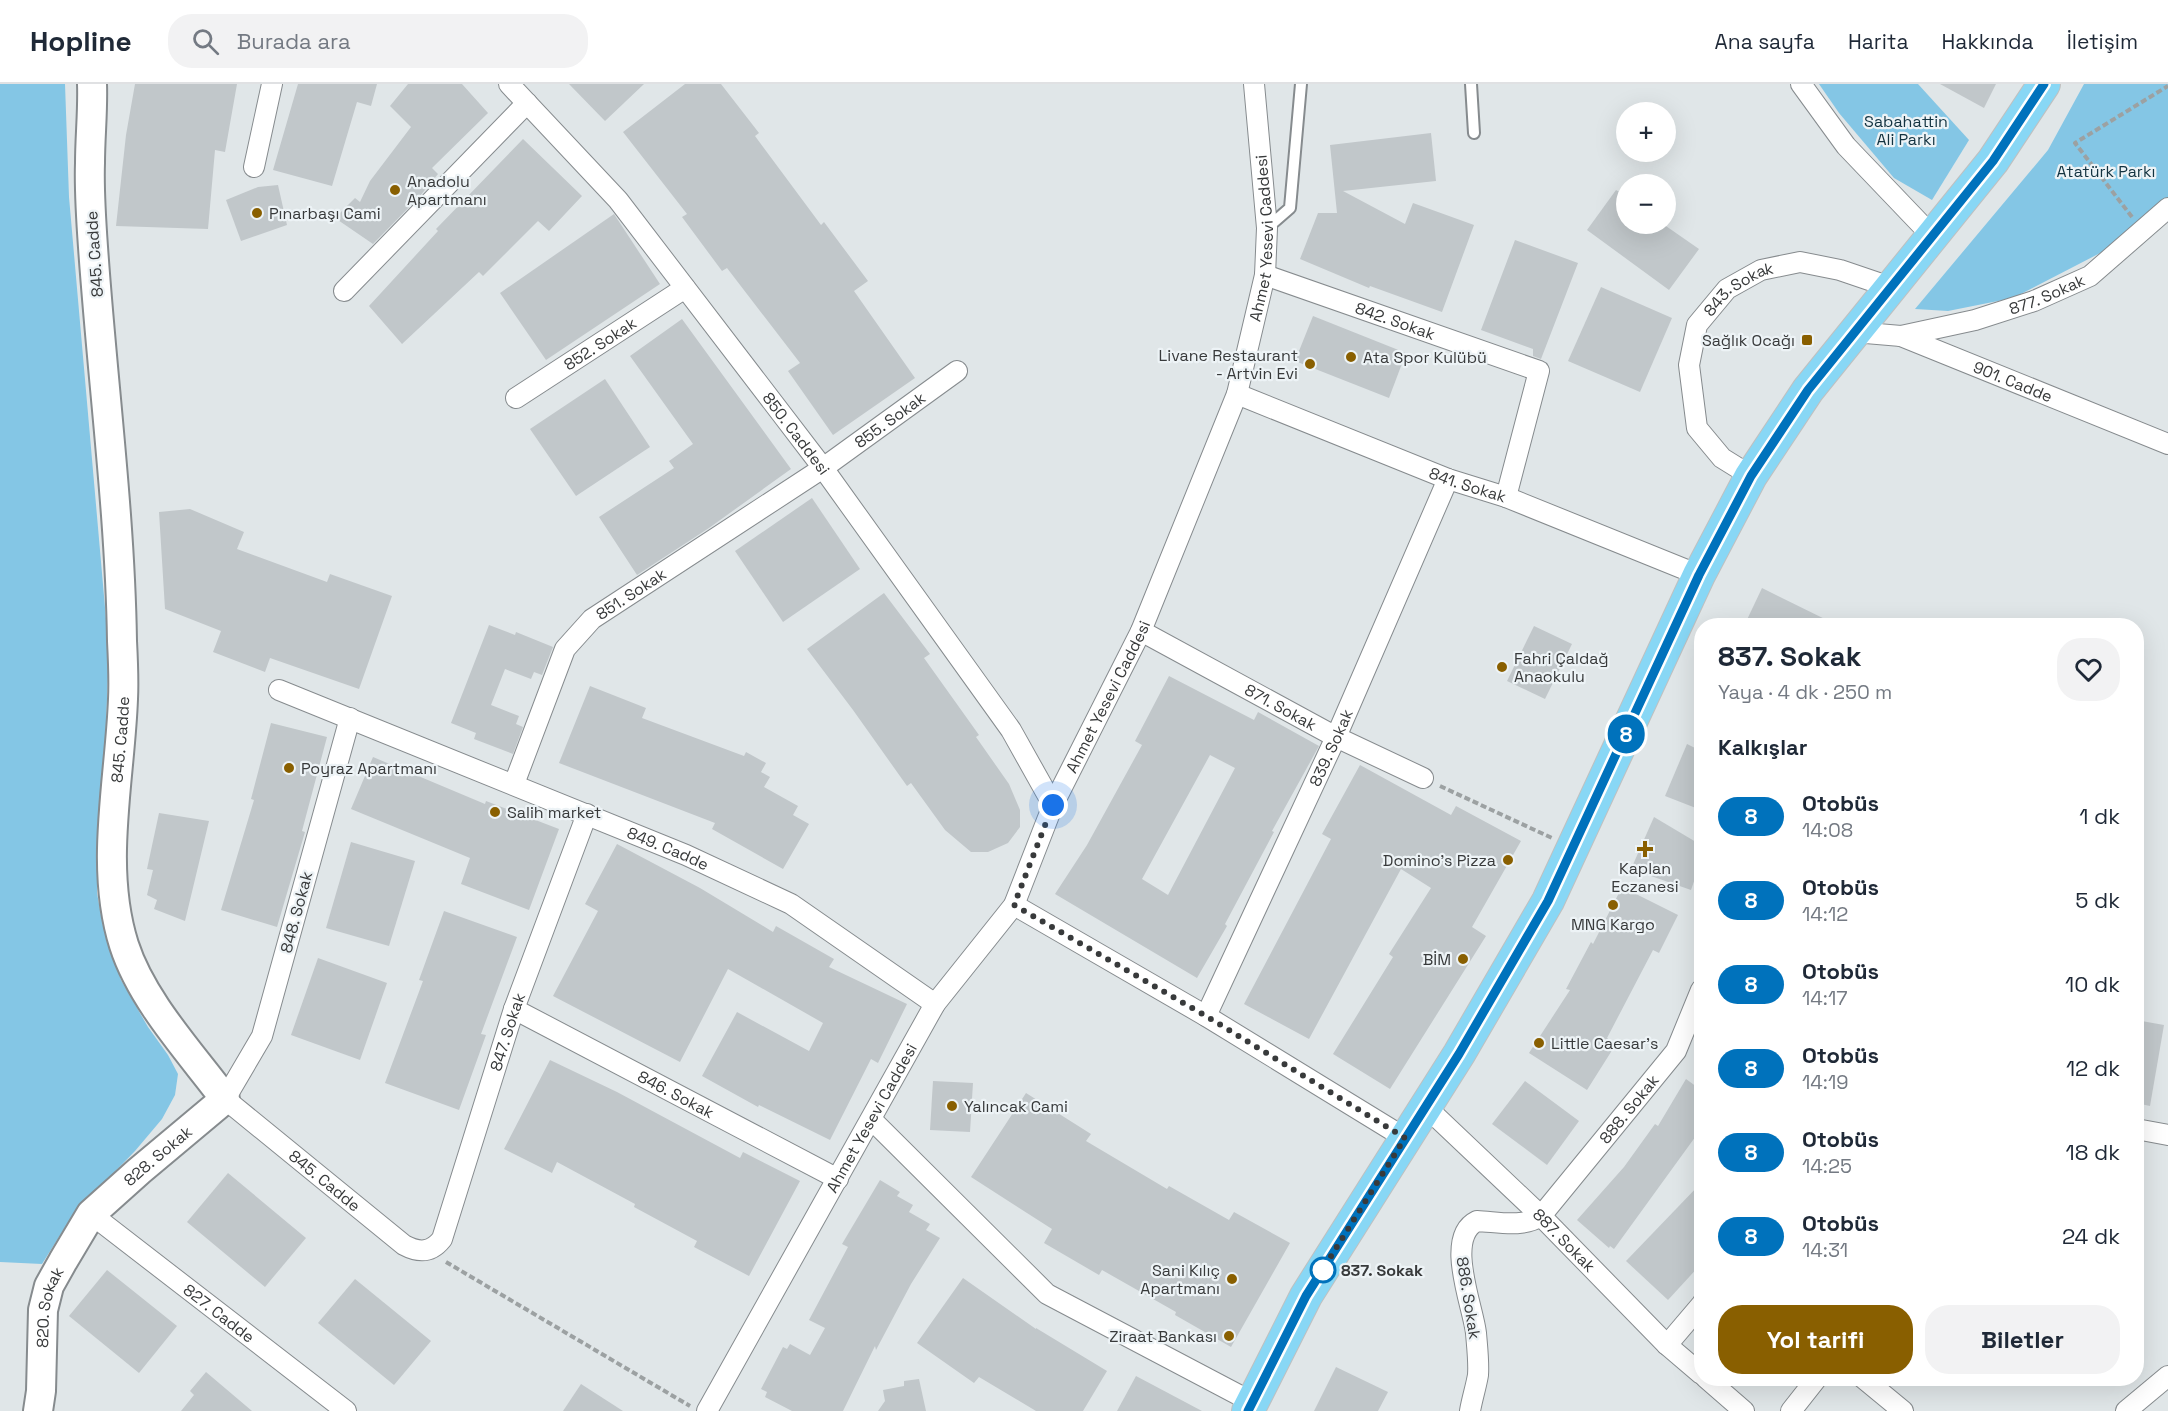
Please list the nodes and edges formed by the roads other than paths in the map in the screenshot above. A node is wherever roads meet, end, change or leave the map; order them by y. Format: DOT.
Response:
graph roads {
  1 [pos="272,84"];
  2 [pos="509,84"];
  3 [pos="1254,84"];
  4 [pos="1301,84"];
  5 [pos="1471,84"];
  6 [pos="1801,84"];
  7 [pos="2044,84"];
  8 [pos="93,86"];
  9 [pos="527,103"];
  10 [pos="1474,133"];
  11 [pos="254,167"];
  12 [pos="2168,208"];
  13 [pos="1267,228"];
  14 [pos="1933,237"];
  15 [pos="1265,275"];
  16 [pos="1890,287"];
  17 [pos="685,288"];
  18 [pos="344,291"];
  19 [pos="1854,332"];
  20 [pos="1901,336"];
  21 [pos="957,371"];
  22 [pos="1236,394"];
  23 [pos="516,398"];
  24 [pos="2168,444"];
  25 [pos="824,468"];
  26 [pos="1751,476"];
  27 [pos="1448,478"];
  28 [pos="1506,497"];
  29 [pos="1699,575"];
  30 [pos="1141,631"];
  31 [pos="279,690"];
  32 [pos="350,718"];
  33 [pos="1336,737"];
  34 [pos="1422,778"];
  35 [pos="514,784"];
  36 [pos="1053,805"];
  37 [pos="587,814"];
  38 [pos="1014,905"];
  39 [pos="935,1004"];
  40 [pos="1694,1007"];
  41 [pos="514,1009"];
  42 [pos="1206,1016"];
  43 [pos="225,1098"];
  44 [pos="1426,1107"];
  45 [pos="872,1120"];
  46 [pos="2144,1130"];
  47 [pos="2168,1135"];
  48 [pos="1405,1138"];
  49 [pos="838,1179"];
  50 [pos="92,1214"];
  51 [pos="1540,1216"];
  52 [pos="430,1250"];
  53 [pos="1694,1313"];
  54 [pos="1667,1345"];
  55 [pos="1694,1368"];
  56 [pos="2168,1376"];
  57 [pos="1715,1386"];
  58 [pos="1811,1386"];
  59 [pos="1873,1386"];
  60 [pos="1250,1406"];
  61 [pos="38,1411"];
  62 [pos="346,1411"];
  63 [pos="707,1411"];
  64 [pos="1470,1411"];
  65 [pos="1744,1411"];
  66 [pos="1791,1411"];
  67 [pos="1903,1411"];
  68 [pos="2126,1411"];
  1 -- 11 [label="street"];
  2 -- 9 [label="street, 850. Caddesi"];
  3 -- 13 [label="street, Ahmet Yesevi Caddesi"];
  4 -- 13 [label="lane"];
  5 -- 10 [label="lane"];
  6 -- 14 [label="street"];
  7 -- 14 [label="main road"];
  8 -- 43 [label="street, 845. Cadde"];
  9 -- 17 [label="street, 850. Caddesi"];
  9 -- 18 [label="street"];
  12 -- 20 [label="street, 877. Sokak"];
  13 -- 15 [label="street, Ahmet Yesevi Caddesi"];
  14 -- 16 [label="main road"];
  15 -- 22 [label="street, Ahmet Yesevi Caddesi"];
  15 -- 28 [label="street, 842. Sokak"];
  16 -- 19 [label="main road"];
  16 -- 26 [label="street, 843. Sokak"];
  17 -- 23 [label="street, 852. Sokak"];
  17 -- 25 [label="street, 850. Caddesi"];
  19 -- 20 [label="street, 901. Cadde"];
  19 -- 26 [label="main road"];
  20 -- 24 [label="street, 901. Cadde"];
  21 -- 25 [label="street, 855. Sokak"];
  22 -- 27 [label="street, 841. Sokak"];
  22 -- 30 [label="street, Ahmet Yesevi Caddesi"];
  25 -- 35 [label="street, 851. Sokak"];
  25 -- 36 [label="street, 850. Caddesi"];
  26 -- 29 [label="main road"];
  27 -- 28 [label="street, 841. Sokak"];
  27 -- 33 [label="street, 839. Sokak"];
  28 -- 29 [label="street, 841. Sokak"];
  29 -- 44 [label="main road"];
  30 -- 33 [label="street, 871. Sokak"];
  30 -- 36 [label="street, Ahmet Yesevi Caddesi"];
  31 -- 32 [label="street, 849. Cadde"];
  32 -- 35 [label="street, 849. Cadde"];
  32 -- 43 [label="street, 848. Sokak"];
  33 -- 34 [label="street, 871. Sokak"];
  33 -- 42 [label="street, 839. Sokak"];
  35 -- 37 [label="street, 849. Cadde"];
  36 -- 38 [label="street, Ahmet Yesevi Caddesi"];
  37 -- 39 [label="street, 849. Cadde"];
  37 -- 41 [label="street, 847. Sokak"];
  38 -- 39 [label="street, Ahmet Yesevi Caddesi"];
  38 -- 42 [label="street"];
  39 -- 45 [label="street, Ahmet Yesevi Caddesi"];
  40 -- 51 [label="street, 888. Sokak"];
  41 -- 49 [label="street, 846. Sokak"];
  41 -- 52 [label="street, 847. Sokak"];
  42 -- 48 [label="street"];
  43 -- 50 [label="street, 828. Sokak"];
  43 -- 52 [label="street, 845. Cadde"];
  44 -- 48 [label="main road"];
  44 -- 51 [label="street, 887. Sokak"];
  45 -- 49 [label="street, Ahmet Yesevi Caddesi"];
  45 -- 60 [label="street"];
  46 -- 47 [label="street"];
  48 -- 60 [label="main road"];
  49 -- 63 [label="street, Ahmet Yesevi Caddesi"];
  50 -- 61 [label="street, 820. Sokak"];
  50 -- 62 [label="street, 827. Cadde"];
  51 -- 54 [label="street, 887. Sokak"];
  51 -- 64 [label="street, 886. Sokak"];
  53 -- 54 [label="street"];
  54 -- 55 [label="street, 887. Sokak"];
  56 -- 68 [label="street"];
  57 -- 65 [label="street"];
  58 -- 66 [label="street"];
  59 -- 67 [label="street"];
}
